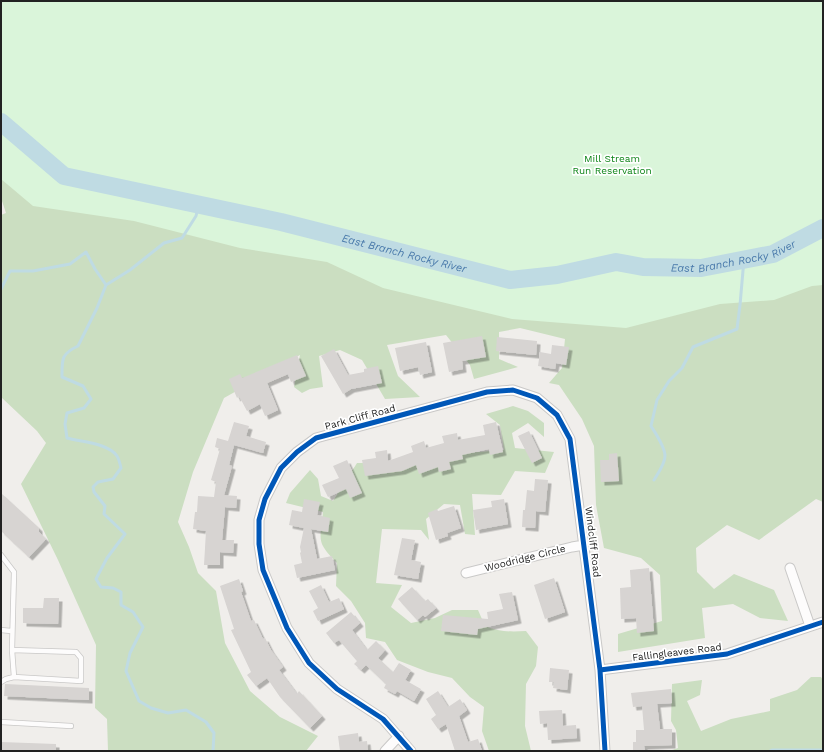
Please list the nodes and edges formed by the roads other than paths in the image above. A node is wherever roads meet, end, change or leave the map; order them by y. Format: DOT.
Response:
graph roads {
  1 [pos="487,392"];
  2 [pos="584,545"];
  3 [pos="1,555"];
  4 [pos="790,568"];
  5 [pos="466,573"];
  6 [pos="823,622"];
  7 [pos="810,626"];
  8 [pos="1,630"];
  9 [pos="11,631"];
  10 [pos="12,650"];
  11 [pos="600,670"];
  12 [pos="14,677"];
  13 [pos="1,682"];
  14 [pos="1,722"];
  15 [pos="71,726"];
  16 [pos="398,736"];
  17 [pos="385,751"];
  18 [pos="411,751"];
  19 [pos="606,751"];
  1 -- 2 [label="street, Windcliff Road"];
  1 -- 16 [label="street, Park Cliff Road"];
  2 -- 5 [label="street, Woodridge Circle"];
  2 -- 11 [label="street, Windcliff Road"];
  3 -- 9 [label="lane"];
  4 -- 7 [label="street"];
  6 -- 7 [label="street, Fallingleaves Road"];
  7 -- 11 [label="street, Fallingleaves Road"];
  8 -- 9 [label="lane"];
  9 -- 10 [label="lane"];
  10 -- 12 [label="lane"];
  10 -- 12 [label="lane"];
  11 -- 19 [label="street, Windcliff Road"];
  12 -- 13 [label="lane"];
  14 -- 15 [label="lane"];
  16 -- 17 [label="street"];
  16 -- 18 [label="street, Park Cliff Road"];
}
